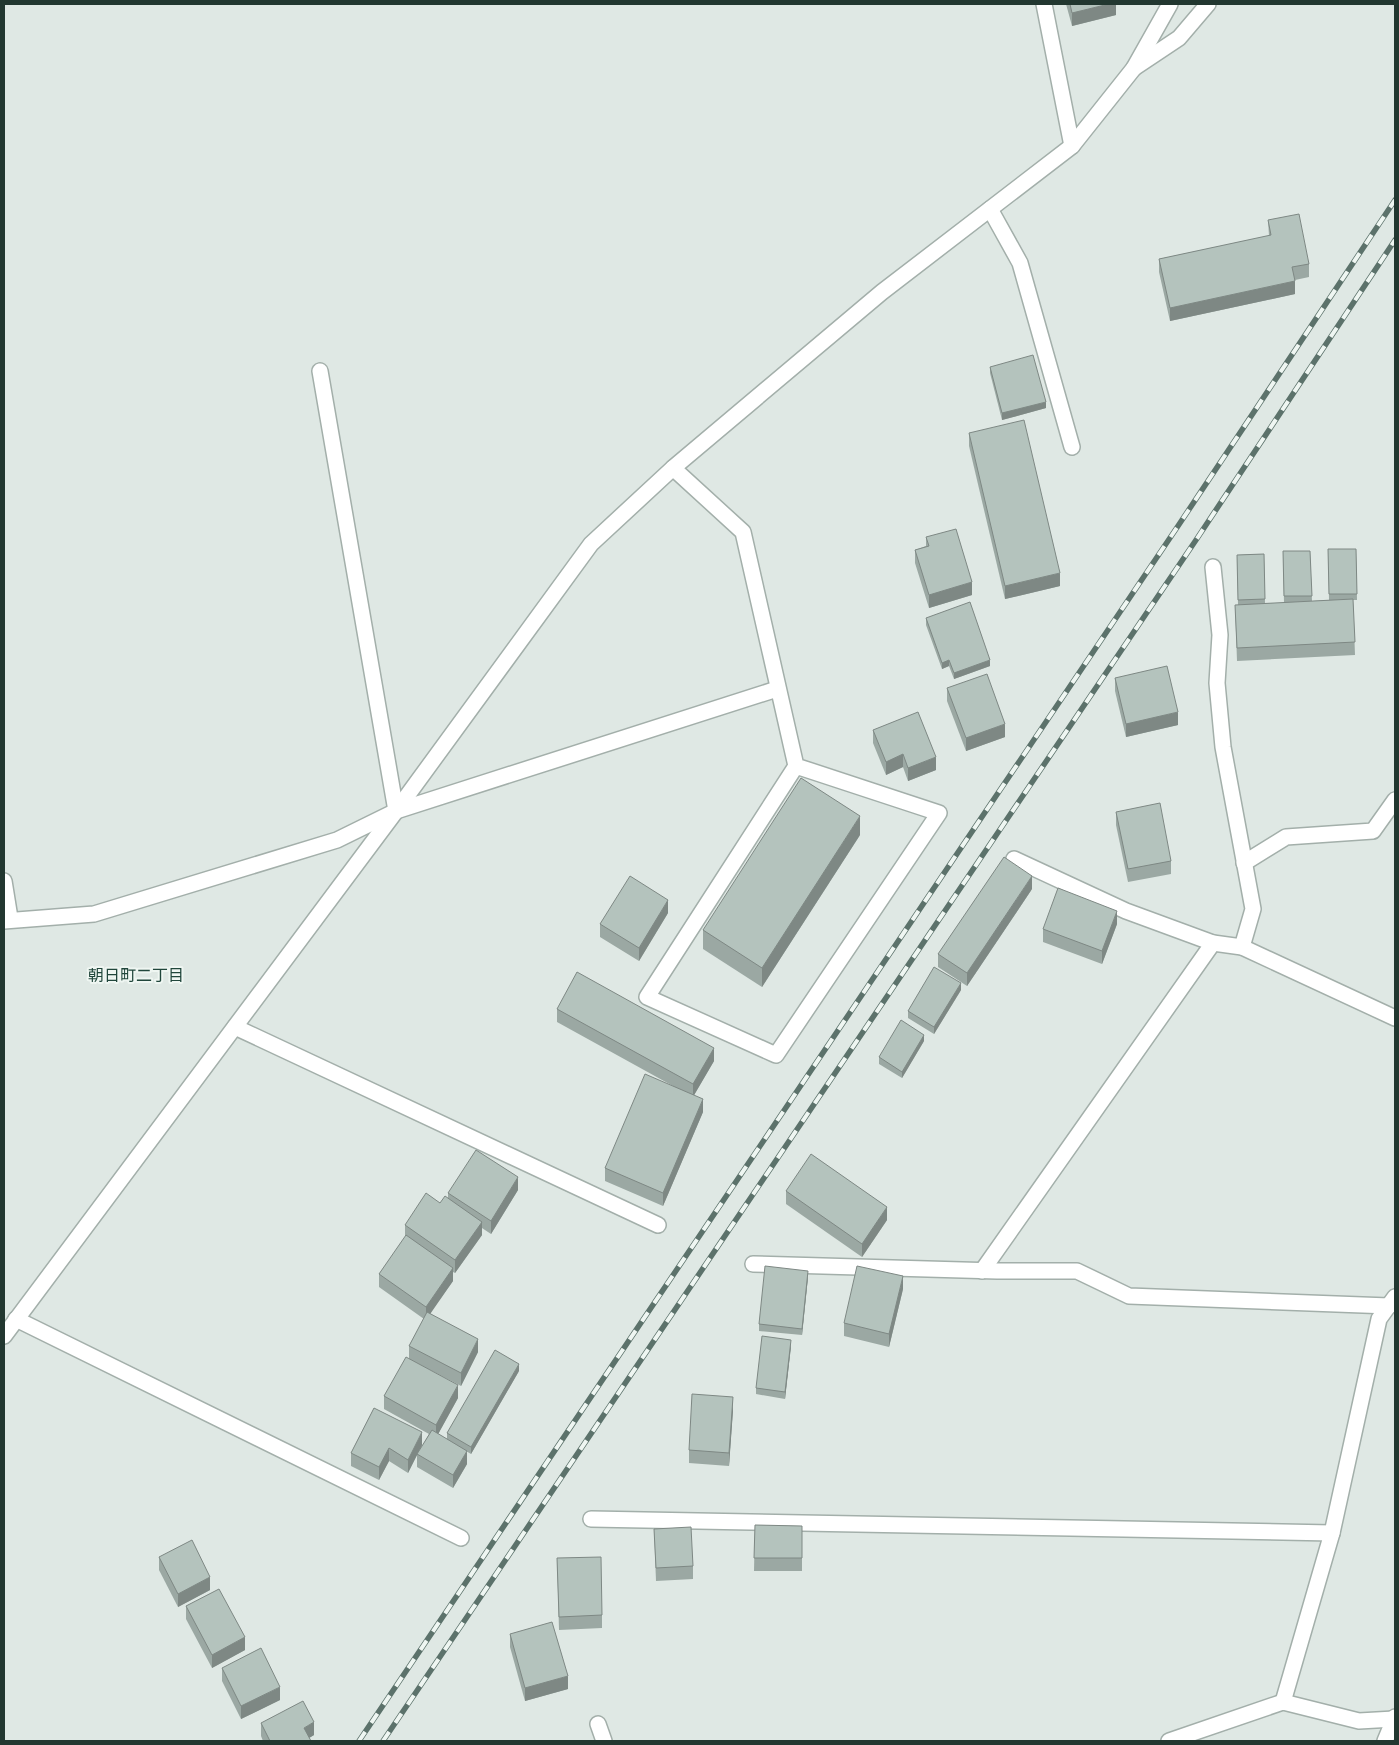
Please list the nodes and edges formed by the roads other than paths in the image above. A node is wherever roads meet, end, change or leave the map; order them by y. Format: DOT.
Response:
graph roads {
  1 [pos="1044,4"];
  2 [pos="1170,4"];
  3 [pos="1208,4"];
  4 [pos="1134,68"];
  5 [pos="1072,146"];
  6 [pos="990,209"];
  7 [pos="320,371"];
  8 [pos="1072,447"];
  9 [pos="673,468"];
  10 [pos="1213,567"];
  11 [pos="777,689"];
  12 [pos="796,766"];
  13 [pos="1395,800"];
  14 [pos="396,811"];
  15 [pos="1014,859"];
  16 [pos="1244,863"];
  17 [pos="4,881"];
  18 [pos="7,920"];
  19 [pos="1214,943"];
  20 [pos="1242,947"];
  21 [pos="1395,1018"];
  22 [pos="235,1027"];
  23 [pos="658,1225"];
  24 [pos="753,1264"];
  25 [pos="982,1271"];
  26 [pos="1392,1301"];
  27 [pos="16,1320"];
  28 [pos="4,1336"];
  29 [pos="591,1518"];
  30 [pos="1332,1533"];
  31 [pos="461,1538"];
  32 [pos="1283,1702"];
  33 [pos="1395,1718"];
  34 [pos="598,1724"];
  35 [pos="604,1741"];
  36 [pos="1169,1741"];
  37 [pos="1384,1741"];
  1 -- 5 [label="street"];
  2 -- 4 [label="street"];
  3 -- 4 [label="street"];
  4 -- 5 [label="street"];
  5 -- 6 [label="street"];
  6 -- 8 [label="street"];
  6 -- 9 [label="street"];
  7 -- 14 [label="street"];
  9 -- 11 [label="street"];
  9 -- 14 [label="street"];
  10 -- 16 [label="street"];
  11 -- 12 [label="street"];
  11 -- 14 [label="street"];
  12 -- 12 [label="street"];
  13 -- 16 [label="street"];
  14 -- 18 [label="street"];
  14 -- 22 [label="street"];
  15 -- 19 [label="street"];
  16 -- 20 [label="street"];
  17 -- 18 [label="street"];
  19 -- 20 [label="street"];
  19 -- 25 [label="street"];
  20 -- 21 [label="street"];
  22 -- 23 [label="street"];
  22 -- 27 [label="street"];
  24 -- 25 [label="street"];
  25 -- 26 [label="street"];
  26 -- 30 [label="street"];
  27 -- 28 [label="street"];
  27 -- 31 [label="street"];
  29 -- 30 [label="street"];
  30 -- 32 [label="street"];
  32 -- 33 [label="street"];
  32 -- 36 [label="street"];
  33 -- 37 [label="street"];
  34 -- 35 [label="street"];
}
